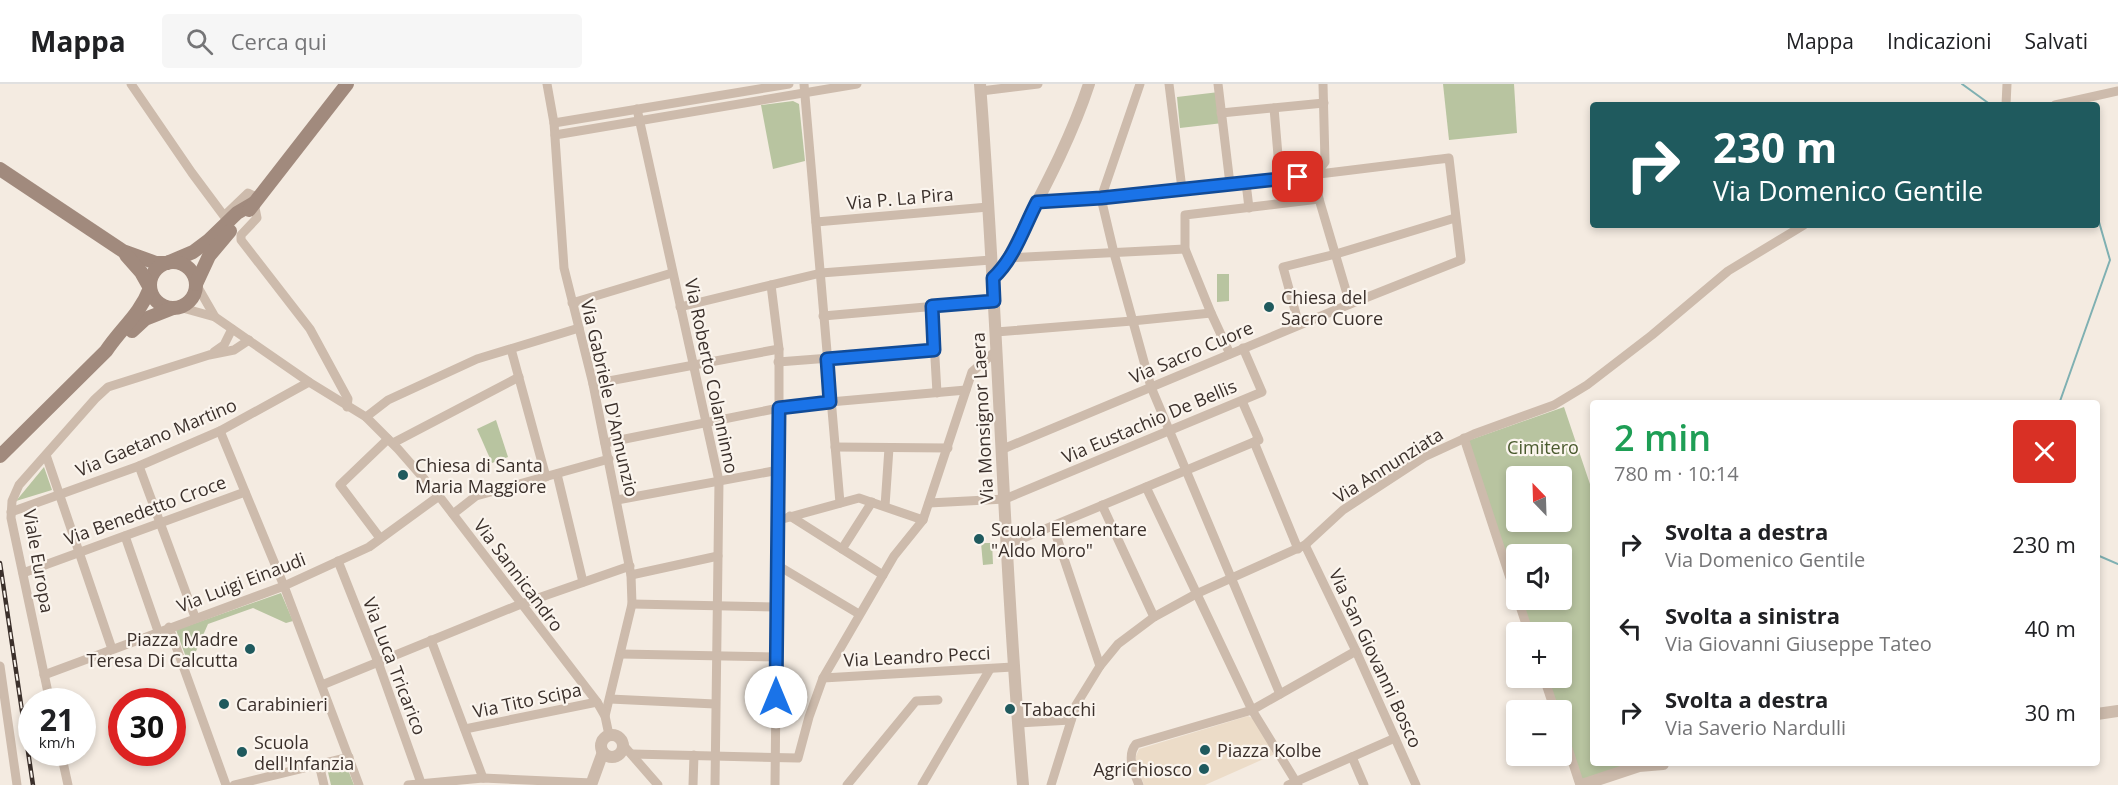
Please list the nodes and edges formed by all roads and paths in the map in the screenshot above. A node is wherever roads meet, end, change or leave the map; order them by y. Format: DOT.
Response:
graph roads {
  1 [pos="131,84"];
  2 [pos="347,84"];
  3 [pos="548,84"];
  4 [pos="789,84"];
  5 [pos="857,84"];
  6 [pos="1038,84"];
  7 [pos="1089,84"];
  8 [pos="1140,84"];
  9 [pos="1169,84"];
  10 [pos="1218,84"];
  11 [pos="1323,84"];
  12 [pos="2007,84"];
  13 [pos="980,87"];
  14 [pos="805,88"];
  15 [pos="2118,91"];
  16 [pos="2006,102"];
  17 [pos="2068,102"];
  18 [pos="1324,103"];
  19 [pos="1274,108"];
  20 [pos="637,109"];
  21 [pos="1221,112"];
  22 [pos="639,121"];
  23 [pos="554,123"];
  24 [pos="555,135"];
  25 [pos="0,169"];
  26 [pos="1315,175"];
  27 [pos="1280,179"];
  28 [pos="1246,183"];
  29 [pos="1230,184"];
  30 [pos="1182,189"];
  31 [pos="1101,198"];
  32 [pos="1319,199"];
  33 [pos="256,200"];
  34 [pos="1037,202"];
  35 [pos="988,207"];
  36 [pos="1249,208"];
  37 [pos="1455,218"];
  38 [pos="816,222"];
  39 [pos="1799,228"];
  40 [pos="1185,249"];
  41 [pos="123,251"];
  42 [pos="1114,254"];
  43 [pos="1336,254"];
  44 [pos="1008,258"];
  45 [pos="991,260"];
  46 [pos="167,263"];
  47 [pos="672,273"];
  48 [pos="821,273"];
  49 [pos="993,278"];
  50 [pos="196,284"];
  51 [pos="771,285"];
  52 [pos="150,288"];
  53 [pos="994,301"];
  54 [pos="572,303"];
  55 [pos="1350,304"];
  56 [pos="932,306"];
  57 [pos="680,307"];
  58 [pos="176,308"];
  59 [pos="1211,313"];
  60 [pos="823,316"];
  61 [pos="215,317"];
  62 [pos="1132,321"];
  63 [pos="1299,325"];
  64 [pos="579,328"];
  65 [pos="232,329"];
  66 [pos="996,332"];
  67 [pos="249,340"];
  68 [pos="1243,348"];
  69 [pos="511,349"];
  70 [pos="778,349"];
  71 [pos="934,350"];
  72 [pos="997,350"];
  73 [pos="106,351"];
  74 [pos="1230,354"];
  75 [pos="209,355"];
  76 [pos="827,359"];
  77 [pos="778,362"];
  78 [pos="694,365"];
  79 [pos="519,377"];
  80 [pos="309,382"];
  81 [pos="592,384"];
  82 [pos="1151,387"];
  83 [pos="966,390"];
  84 [pos="937,393"];
  85 [pos="1242,401"];
  86 [pos="830,402"];
  87 [pos="347,407"];
  88 [pos="779,408"];
  89 [pos="366,417"];
  90 [pos="706,424"];
  91 [pos="220,431"];
  92 [pos="1170,431"];
  93 [pos="1464,438"];
  94 [pos="390,441"];
  95 [pos="1254,442"];
  96 [pos="605,443"];
  97 [pos="835,447"];
  98 [pos="890,447"];
  99 [pos="948,448"];
  100 [pos="1003,449"];
  101 [pos="46,455"];
  102 [pos="0,456"];
  103 [pos="609,459"];
  104 [pos="139,466"];
  105 [pos="779,470"];
  106 [pos="1186,470"];
  107 [pos="556,474"];
  108 [pos="546,477"];
  109 [pos="719,480"];
  110 [pos="1146,487"];
  111 [pos="245,492"];
  112 [pos="60,495"];
  113 [pos="439,496"];
  114 [pos="1005,499"];
  115 [pos="617,500"];
  116 [pos="872,502"];
  117 [pos="840,503"];
  118 [pos="929,503"];
  119 [pos="885,506"];
  120 [pos="1102,506"];
  121 [pos="11,512"];
  122 [pos="453,514"];
  123 [pos="790,516"];
  124 [pos="779,520"];
  125 [pos="923,520"];
  126 [pos="160,523"];
  127 [pos="1053,526"];
  128 [pos="125,536"];
  129 [pos="380,538"];
  130 [pos="1007,545"];
  131 [pos="1301,547"];
  132 [pos="842,549"];
  133 [pos="78,552"];
  134 [pos="718,556"];
  135 [pos="338,561"];
  136 [pos="777,565"];
  137 [pos="1506,565"];
  138 [pos="630,571"];
  139 [pos="23,573"];
  140 [pos="883,575"];
  141 [pos="1231,578"];
  142 [pos="583,582"];
  143 [pos="284,586"];
  144 [pos="1196,594"];
  145 [pos="520,604"];
  146 [pos="632,604"];
  147 [pos="717,606"];
  148 [pos="777,607"];
  149 [pos="859,614"];
  150 [pos="195,617"];
  151 [pos="1154,617"];
  152 [pos="169,627"];
  153 [pos="158,632"];
  154 [pos="431,640"];
  155 [pos="112,649"];
  156 [pos="1356,651"];
  157 [pos="621,654"];
  158 [pos="716,656"];
  159 [pos="777,657"];
  160 [pos="378,662"];
  161 [pos="0,666"];
  162 [pos="1100,666"];
  163 [pos="1013,667"];
  164 [pos="990,669"];
  165 [pos="44,675"];
  166 [pos="823,678"];
  167 [pos="322,685"];
  168 [pos="47,688"];
  169 [pos="1280,694"];
  170 [pos="610,699"];
  171 [pos="938,700"];
  172 [pos="597,702"];
  173 [pos="715,704"];
  174 [pos="1252,710"];
  175 [pos="2118,711"];
  176 [pos="2100,714"];
  177 [pos="605,716"];
  178 [pos="1071,720"];
  179 [pos="1017,723"];
  180 [pos="465,729"];
  181 [pos="609,735"];
  182 [pos="1395,738"];
  183 [pos="628,750"];
  184 [pos="603,752"];
  185 [pos="694,755"];
  186 [pos="715,756"];
  187 [pos="349,757"];
  188 [pos="776,757"];
  189 [pos="1352,757"];
  190 [pos="1572,759"];
  191 [pos="320,764"];
  192 [pos="64,766"];
  193 [pos="1639,766"];
  194 [pos="483,778"];
  195 [pos="421,783"];
  196 [pos="591,784"];
  197 [pos="925,784"];
  198 [pos="1294,784"];
  199 [pos="17,785"];
  200 [pos="68,785"];
  201 [pos="226,785"];
  202 [pos="234,785"];
  203 [pos="324,785"];
  204 [pos="359,785"];
  205 [pos="408,785"];
  206 [pos="658,785"];
  207 [pos="693,785"];
  208 [pos="715,785"];
  209 [pos="775,785"];
  210 [pos="847,785"];
  211 [pos="1023,785"];
  212 [pos="1051,785"];
  213 [pos="1139,785"];
  214 [pos="1364,785"];
  215 [pos="1416,785"];
  216 [pos="1581,785"];
  1 -- 33 [label="street"];
  2 -- 33 [label="main road"];
  3 -- 23 [label="street, Via Gabriele D'Annunzio"];
  4 -- 20 [label="street"];
  5 -- 14 [label="street"];
  6 -- 13 [label="street"];
  7 -- 34 [label="street"];
  8 -- 31 [label="street"];
  9 -- 30 [label="street"];
  10 -- 21 [label="street"];
  11 -- 18 [label="street"];
  12 -- 16 [label="street"];
  13 -- 35 [label="street, Via Monsignor Laera"];
  14 -- 22 [label="street"];
  14 -- 38 [label="street"];
  15 -- 17 [label="street"];
  18 -- 19 [label="street"];
  18 -- 26 [label="street"];
  19 -- 21 [label="street"];
  19 -- 27 [label="street"];
  20 -- 22 [label="street, Via Roberto Colanninno"];
  20 -- 23 [label="street"];
  21 -- 29 [label="street"];
  22 -- 24 [label="street"];
  22 -- 47 [label="street, Via Roberto Colanninno"];
  23 -- 24 [label="street, Via Gabriele D'Annunzio"];
  24 -- 54 [label="street, Via Gabriele D'Annunzio"];
  25 -- 41 [label="main road"];
  26 -- 27 [label="street"];
  26 -- 32 [label="street"];
  26 -- 37 [label="street"];
  27 -- 28 [label="street"];
  28 -- 29 [label="street"];
  28 -- 36 [label="street"];
  29 -- 30 [label="street"];
  30 -- 31 [label="street"];
  31 -- 34 [label="street"];
  31 -- 42 [label="street"];
  32 -- 36 [label="street"];
  32 -- 43 [label="street"];
  33 -- 46 [label="main road"];
  33 -- 50 [label="main road"];
  33 -- 87 [label="street"];
  34 -- 44 [label="street"];
  35 -- 38 [label="street, Via P. La Pira"];
  35 -- 45 [label="street, Via Monsignor Laera"];
  36 -- 40 [label="street"];
  37 -- 43 [label="street"];
  37 -- 55 [label="street, Via Sacro Cuore"];
  38 -- 48 [label="street"];
  39 -- 93 [label="street, Via Annunziata"];
  40 -- 42 [label="street"];
  40 -- 59 [label="street"];
  41 -- 46 [label="main road"];
  41 -- 52 [label="main road"];
  42 -- 44 [label="street"];
  42 -- 62 [label="street"];
  43 -- 55 [label="street"];
  43 -- 63 [label="street"];
  44 -- 49 [label="street"];
  45 -- 48 [label="street"];
  45 -- 49 [label="street, Via Monsignor Laera"];
  46 -- 50 [label="main road"];
  46 -- 52 [label="main road"];
  47 -- 54 [label="street"];
  47 -- 57 [label="street, Via Roberto Colanninno"];
  48 -- 51 [label="street"];
  48 -- 60 [label="street"];
  49 -- 53 [label="street, Via Monsignor Laera"];
  50 -- 58 [label="main road"];
  50 -- 61 [label="street"];
  51 -- 57 [label="street"];
  51 -- 70 [label="street"];
  52 -- 58 [label="main road"];
  52 -- 73 [label="main road"];
  53 -- 56 [label="street"];
  53 -- 66 [label="street, Via Monsignor Laera"];
  54 -- 64 [label="street, Via Gabriele D'Annunzio"];
  55 -- 63 [label="street, Via Sacro Cuore"];
  56 -- 60 [label="street"];
  56 -- 71 [label="street"];
  57 -- 78 [label="street, Via Roberto Colanninno"];
  58 -- 61 [label="street"];
  58 -- 73 [label="main road"];
  59 -- 62 [label="street"];
  59 -- 74 [label="street"];
  60 -- 76 [label="street"];
  61 -- 65 [label="street, Via Sannicandro"];
  62 -- 66 [label="street"];
  62 -- 82 [label="street"];
  63 -- 68 [label="street, Via Sacro Cuore"];
  64 -- 69 [label="street"];
  64 -- 81 [label="street, Via Gabriele D'Annunzio"];
  65 -- 67 [label="street, Via Sannicandro"];
  65 -- 75 [label="street, Viale Europa"];
  66 -- 72 [label="street, Via Monsignor Laera"];
  67 -- 75 [label="street, Viale Europa"];
  67 -- 80 [label="street, Via Sannicandro"];
  68 -- 74 [label="street, Via Sacro Cuore"];
  68 -- 85 [label="street, Via Eustachio De Bellis"];
  69 -- 79 [label="street"];
  69 -- 89 [label="street"];
  70 -- 77 [label="street"];
  70 -- 78 [label="street"];
  71 -- 76 [label="street"];
  71 -- 84 [label="street"];
  72 -- 83 [label="street"];
  72 -- 100 [label="street, Via Monsignor Laera"];
  73 -- 102 [label="main road"];
  74 -- 82 [label="street, Via Sacro Cuore"];
  75 -- 101 [label="street, Viale Europa"];
  76 -- 77 [label="street"];
  76 -- 86 [label="street"];
  77 -- 88 [label="street"];
  78 -- 81 [label="street"];
  78 -- 90 [label="street, Via Roberto Colanninno"];
  79 -- 94 [label="street"];
  79 -- 108 [label="street"];
  80 -- 87 [label="street, Via Sannicandro"];
  80 -- 91 [label="street, Via Gaetano Martino"];
  81 -- 96 [label="street, Via Gabriele D'Annunzio"];
  82 -- 92 [label="street"];
  82 -- 100 [label="street, Via Sacro Cuore"];
  83 -- 84 [label="street"];
  83 -- 99 [label="street"];
  84 -- 86 [label="street"];
  85 -- 92 [label="street, Via Eustachio De Bellis"];
  85 -- 95 [label="street, Via San Giovanni Bosco"];
  86 -- 88 [label="street"];
  86 -- 97 [label="street"];
  87 -- 89 [label="street, Via Sannicandro"];
  88 -- 90 [label="street"];
  88 -- 105 [label="street"];
  89 -- 94 [label="street, Via Sannicandro"];
  90 -- 96 [label="street"];
  90 -- 109 [label="street, Via Roberto Colanninno"];
  91 -- 104 [label="street, Via Gaetano Martino"];
  91 -- 111 [label="street"];
  92 -- 106 [label="street"];
  92 -- 114 [label="street, Via Eustachio De Bellis"];
  93 -- 131 [label="street, Via Annunziata"];
  93 -- 137 [label="street"];
  94 -- 113 [label="street, Via Sannicandro"];
  94 -- 129 [label="street"];
  95 -- 106 [label="street"];
  95 -- 131 [label="street, Via San Giovanni Bosco"];
  96 -- 103 [label="street, Via Gabriele D'Annunzio"];
  97 -- 98 [label="street"];
  97 -- 117 [label="street"];
  98 -- 99 [label="street"];
  98 -- 119 [label="street"];
  99 -- 118 [label="street"];
  100 -- 114 [label="street, Via Monsignor Laera"];
  101 -- 112 [label="street"];
  101 -- 121 [label="street, Viale Europa"];
  103 -- 107 [label="street"];
  103 -- 115 [label="street, Via Gabriele D'Annunzio"];
  104 -- 112 [label="street, Via Gaetano Martino"];
  104 -- 126 [label="street"];
  105 -- 109 [label="street"];
  105 -- 124 [label="street"];
  106 -- 110 [label="street"];
  106 -- 141 [label="street"];
  107 -- 108 [label="street"];
  107 -- 142 [label="street"];
  108 -- 122 [label="street"];
  109 -- 115 [label="street"];
  109 -- 134 [label="street, Via Roberto Colanninno"];
  110 -- 120 [label="street"];
  110 -- 144 [label="street"];
  111 -- 126 [label="street, Via Benedetto Croce"];
  111 -- 143 [label="street"];
  112 -- 121 [label="street, Via Gaetano Martino"];
  112 -- 133 [label="street"];
  113 -- 122 [label="street, Via Sannicandro"];
  113 -- 129 [label="street, Via Luigi Einaudi"];
  114 -- 118 [label="street, Via Eustachio De Bellis"];
  114 -- 130 [label="street, Via Monsignor Laera"];
  115 -- 138 [label="street, Via Gabriele D'Annunzio"];
  116 -- 117 [label="street"];
  116 -- 119 [label="street"];
  116 -- 132 [label="street"];
  117 -- 123 [label="street"];
  118 -- 125 [label="street"];
  119 -- 125 [label="street"];
  120 -- 127 [label="street"];
  120 -- 151 [label="street"];
  121 -- 139 [label="street, Viale Europa"];
  122 -- 145 [label="street, Via Sannicandro"];
  123 -- 124 [label="street"];
  123 -- 132 [label="street"];
  124 -- 136 [label="street"];
  125 -- 140 [label="street"];
  126 -- 128 [label="street, Via Benedetto Croce"];
  126 -- 150 [label="street"];
  127 -- 130 [label="street"];
  127 -- 162 [label="street"];
  128 -- 133 [label="street, Via Benedetto Croce"];
  128 -- 153 [label="street"];
  129 -- 135 [label="street, Via Luigi Einaudi"];
  130 -- 163 [label="street, Via Monsignor Laera"];
  131 -- 141 [label="street, Via Annunziata"];
  131 -- 156 [label="street, Via San Giovanni Bosco"];
  132 -- 140 [label="street"];
  133 -- 139 [label="street, Via Benedetto Croce"];
  133 -- 155 [label="street"];
  134 -- 138 [label="street"];
  134 -- 147 [label="street, Via Roberto Colanninno"];
  135 -- 143 [label="street, Via Luigi Einaudi"];
  135 -- 160 [label="street, Via Luca Tricarico"];
  136 -- 148 [label="street"];
  136 -- 149 [label="street"];
  138 -- 142 [label="street"];
  138 -- 146 [label="street, Via Gabriele D'Annunzio"];
  139 -- 165 [label="street, Viale Europa"];
  140 -- 149 [label="street"];
  141 -- 144 [label="street, Via Annunziata"];
  141 -- 169 [label="street"];
  142 -- 145 [label="street"];
  143 -- 150 [label="street, Via Luigi Einaudi"];
  143 -- 167 [label="street"];
  144 -- 151 [label="street, Via Annunziata"];
  144 -- 174 [label="street"];
  145 -- 154 [label="street"];
  145 -- 172 [label="street, Via Sannicandro"];
  146 -- 147 [label="street"];
  146 -- 157 [label="street, Via Gabriele D'Annunzio"];
  147 -- 148 [label="street"];
  147 -- 158 [label="street, Via Roberto Colanninno"];
  148 -- 159 [label="street"];
  149 -- 166 [label="street"];
  150 -- 152 [label="street, Via Luigi Einaudi"];
  151 -- 162 [label="street, Via Annunziata"];
  152 -- 153 [label="street, Via Luigi Einaudi"];
  152 -- 201 [label="street"];
  153 -- 155 [label="street, Via Luigi Einaudi"];
  154 -- 160 [label="street"];
  154 -- 180 [label="street"];
  155 -- 165 [label="street, Via Luigi Einaudi"];
  156 -- 169 [label="street"];
  156 -- 182 [label="street, Via San Giovanni Bosco"];
  157 -- 158 [label="street"];
  157 -- 170 [label="street, Via Gabriele D'Annunzio"];
  158 -- 159 [label="street"];
  158 -- 173 [label="street, Via Roberto Colanninno"];
  159 -- 188 [label="street"];
  160 -- 167 [label="street"];
  160 -- 195 [label="street, Via Luca Tricarico"];
  161 -- 199 [label="street"];
  162 -- 178 [label="street, Via Annunziata"];
  163 -- 164 [label="street, Via Leandro Pecci"];
  163 -- 179 [label="street, Via Monsignor Laera"];
  164 -- 166 [label="street, Via Leandro Pecci"];
  164 -- 197 [label="street"];
  165 -- 168 [label="street, Viale Europa"];
  166 -- 188 [label="street"];
  167 -- 187 [label="street"];
  169 -- 174 [label="street"];
  170 -- 173 [label="street"];
  170 -- 177 [label="street, Via Gabriele D'Annunzio"];
  171 -- 210 [label="street"];
  172 -- 177 [label="street, Via Sannicandro"];
  172 -- 180 [label="street, Via Tito Scipa"];
  173 -- 186 [label="street, Via Roberto Colanninno"];
  174 -- 198 [label="street"];
  174 -- 213 [label="street"];
  175 -- 176 [label="street"];
  177 -- 181 [label="street, Via Sannicandro"];
  178 -- 179 [label="street"];
  178 -- 212 [label="street, Via Annunziata"];
  179 -- 211 [label="street, Via Monsignor Laera"];
  180 -- 194 [label="street"];
  181 -- 183 [label="street"];
  181 -- 184 [label="street"];
  182 -- 189 [label="street"];
  182 -- 215 [label="street, Via San Giovanni Bosco"];
  183 -- 184 [label="street"];
  183 -- 185 [label="street"];
  183 -- 206 [label="street"];
  184 -- 196 [label="street"];
  185 -- 186 [label="street"];
  185 -- 207 [label="street"];
  186 -- 188 [label="street"];
  186 -- 208 [label="street, Via Roberto Colanninno"];
  187 -- 191 [label="street"];
  187 -- 204 [label="street"];
  188 -- 209 [label="street"];
  189 -- 198 [label="street"];
  189 -- 214 [label="street"];
  190 -- 216 [label="street"];
  191 -- 202 [label="street"];
  191 -- 203 [label="street"];
  192 -- 200 [label="street"];
  193 -- 216 [label="street"];
  194 -- 195 [label="street"];
  194 -- 196 [label="street"];
  195 -- 205 [label="street"];
}
